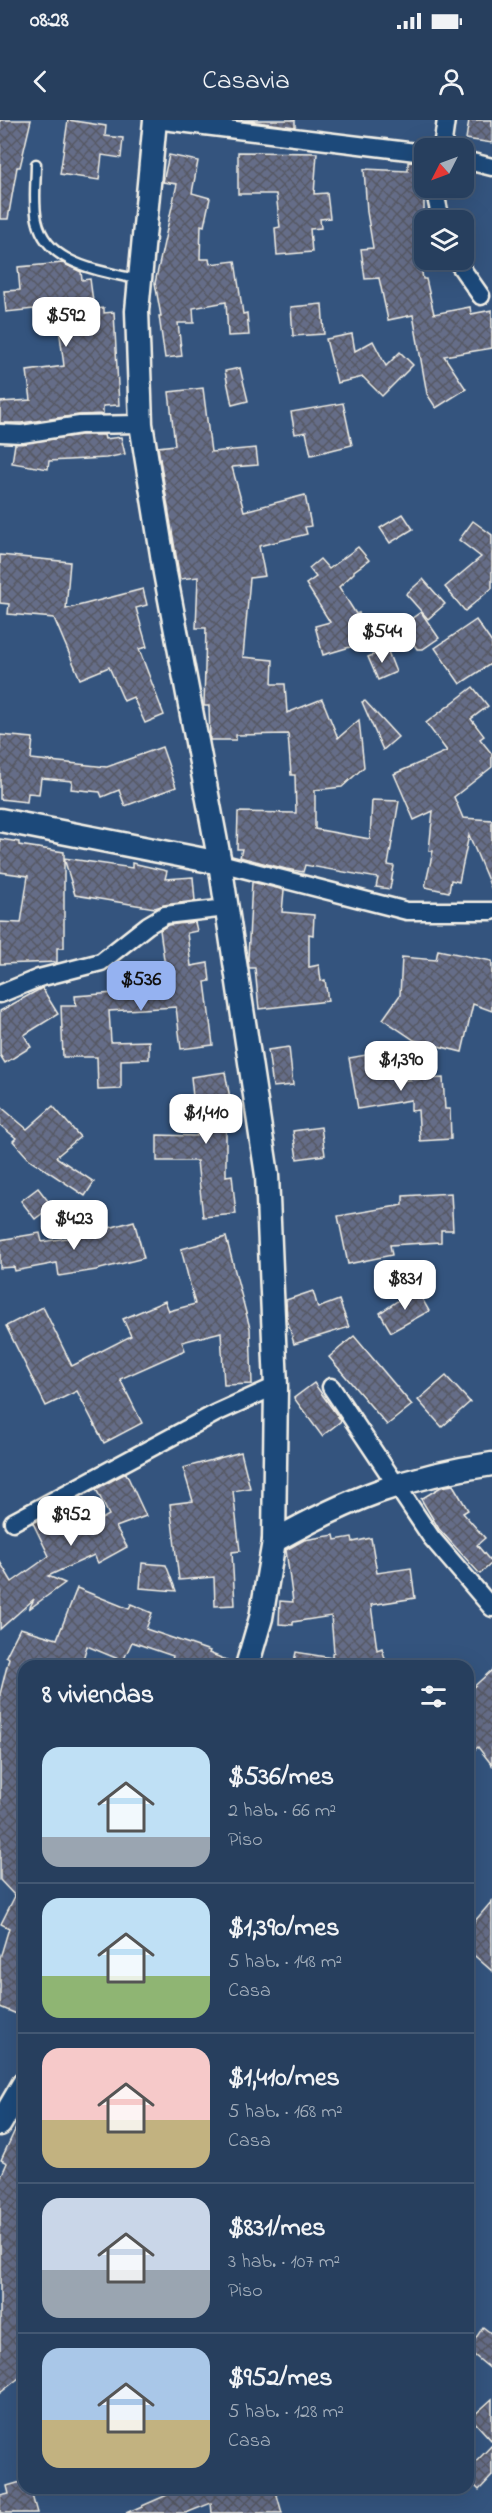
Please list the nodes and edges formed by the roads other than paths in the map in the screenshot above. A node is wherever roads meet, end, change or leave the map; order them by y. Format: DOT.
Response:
graph roads {
  1 [pos="155,120"];
  2 [pos="446,120"];
  3 [pos="443,138"];
  4 [pos="414,152"];
  5 [pos="474,162"];
  6 [pos="36,164"];
  7 [pos="492,167"];
  8 [pos="463,270"];
  9 [pos="139,280"];
  10 [pos="481,296"];
  11 [pos="141,424"];
  12 [pos="0,433"];
  13 [pos="0,820"];
  14 [pos="220,862"];
  15 [pos="227,908"];
  16 [pos="492,912"];
  17 [pos="0,994"];
  18 [pos="276,1386"];
  19 [pos="331,1387"];
  20 [pos="492,1464"];
  21 [pos="396,1483"];
  22 [pos="14,1522"];
  23 [pos="274,1540"];
  24 [pos="492,1608"];
  25 [pos="249,1660"];
  26 [pos="18,2094"];
  27 [pos="0,2124"];
  1 -- 4 [label="street"];
  1 -- 9 [label="main road"];
  2 -- 3 [label="street"];
  5 -- 7 [label="street"];
  6 -- 9 [label="lane"];
  8 -- 10 [label="street"];
  9 -- 11 [label="main road"];
  11 -- 12 [label="street"];
  11 -- 14 [label="main road"];
  13 -- 14 [label="main road"];
  14 -- 15 [label="main road"];
  14 -- 16 [label="street"];
  15 -- 17 [label="street"];
  15 -- 18 [label="main road"];
  18 -- 22 [label="street"];
  18 -- 23 [label="main road"];
  19 -- 21 [label="street"];
  20 -- 21 [label="main road"];
  21 -- 23 [label="main road"];
  21 -- 24 [label="street"];
  23 -- 25 [label="main road"];
  26 -- 27 [label="main road"];
}
